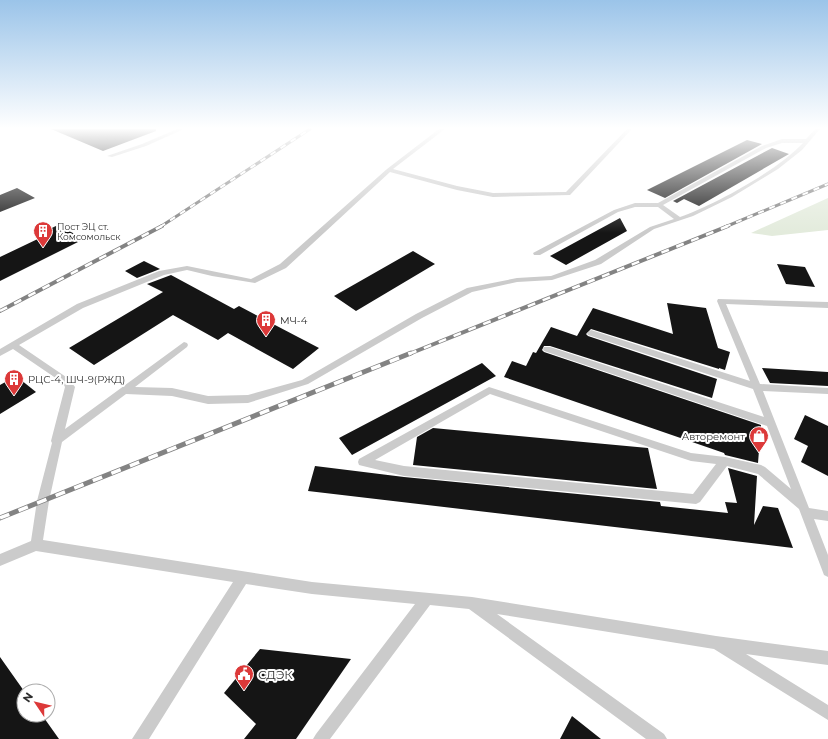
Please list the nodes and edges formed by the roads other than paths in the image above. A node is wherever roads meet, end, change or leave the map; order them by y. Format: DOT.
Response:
graph roads {
  1 [pos="398,163"];
  2 [pos="597,163"];
  3 [pos="733,163"];
  4 [pos="781,163"];
  5 [pos="389,170"];
  6 [pos="659,205"];
  7 [pos="679,219"];
  8 [pos="537,253"];
  9 [pos="828,305"];
  10 [pos="591,333"];
  11 [pos="13,345"];
  12 [pos="184,345"];
  13 [pos="547,349"];
  14 [pos="0,353"];
  15 [pos="757,387"];
  16 [pos="123,390"];
  17 [pos="828,391"];
  18 [pos="771,423"];
  19 [pos="56,441"];
  20 [pos="725,461"];
  21 [pos="805,510"];
  22 [pos="828,516"];
  23 [pos="36,545"];
  24 [pos="0,560"];
  25 [pos="828,571"];
  26 [pos="243,577"];
  27 [pos="427,599"];
  28 [pos="472,603"];
  29 [pos="716,643"];
  30 [pos="828,658"];
  31 [pos="828,713"];
  32 [pos="140,739"];
  33 [pos="322,739"];
  34 [pos="659,739"];
  1 -- 5 [label="lane"];
  2 -- 5 [label="lane"];
  3 -- 6 [label="lane"];
  4 -- 7 [label="lane"];
  5 -- 11 [label="lane"];
  6 -- 7 [label="lane"];
  6 -- 8 [label="lane"];
  7 -- 16 [label="lane"];
  9 -- 15 [label="lane"];
  10 -- 15 [label="lane"];
  11 -- 14 [label="lane"];
  11 -- 19 [label="lane"];
  12 -- 16 [label="lane"];
  13 -- 18 [label="lane"];
  15 -- 17 [label="lane"];
  15 -- 18 [label="lane"];
  16 -- 19 [label="lane"];
  18 -- 21 [label="lane"];
  19 -- 23 [label="lane"];
  20 -- 20 [label="lane"];
  20 -- 21 [label="lane"];
  21 -- 22 [label="lane"];
  21 -- 25 [label="lane"];
  23 -- 24 [label="lane"];
  23 -- 26 [label="lane"];
  26 -- 27 [label="lane"];
  26 -- 32 [label="lane"];
  27 -- 28 [label="lane"];
  27 -- 33 [label="lane"];
  28 -- 29 [label="lane"];
  28 -- 34 [label="lane"];
  29 -- 30 [label="lane"];
  29 -- 31 [label="lane"];
}
